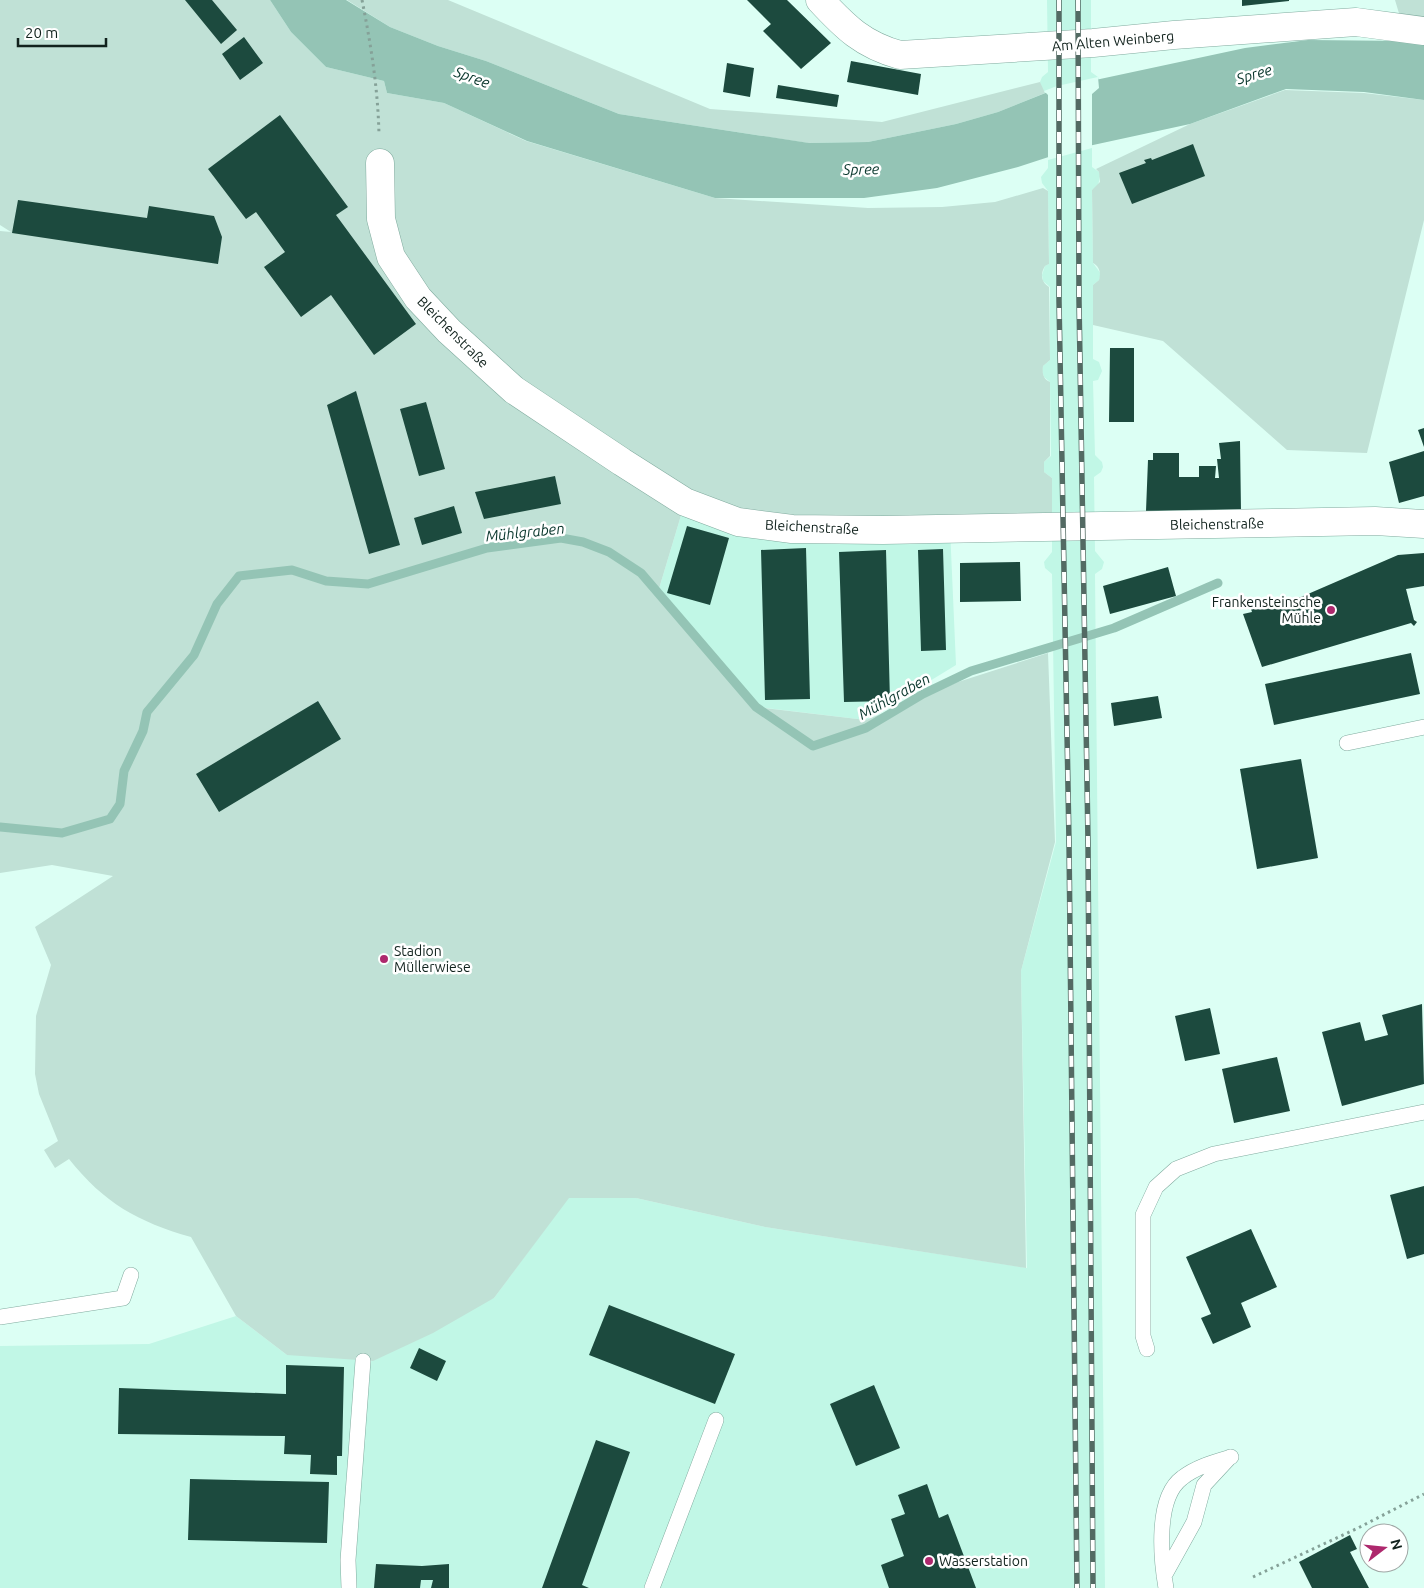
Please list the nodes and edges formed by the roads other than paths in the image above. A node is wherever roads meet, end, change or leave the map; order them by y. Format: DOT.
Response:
graph roads {
  1 [pos="820,0"];
  2 [pos="1424,31"];
  3 [pos="380,164"];
  4 [pos="1424,524"];
  5 [pos="1424,727"];
  6 [pos="1347,743"];
  7 [pos="1424,1112"];
  8 [pos="131,1275"];
  9 [pos="0,1317"];
  10 [pos="1147,1349"];
  11 [pos="363,1361"];
  12 [pos="716,1420"];
  13 [pos="1165,1582"];
  14 [pos="350,1588"];
  15 [pos="652,1588"];
  1 -- 2 [label="street, Am Alten Weinberg"];
  3 -- 4 [label="street, Bleichenstraße"];
  5 -- 6 [label="lane"];
  7 -- 10 [label="lane"];
  8 -- 9 [label="lane"];
  11 -- 14 [label="lane"];
  12 -- 15 [label="lane"];
  13 -- 13 [label="lane"];
}
